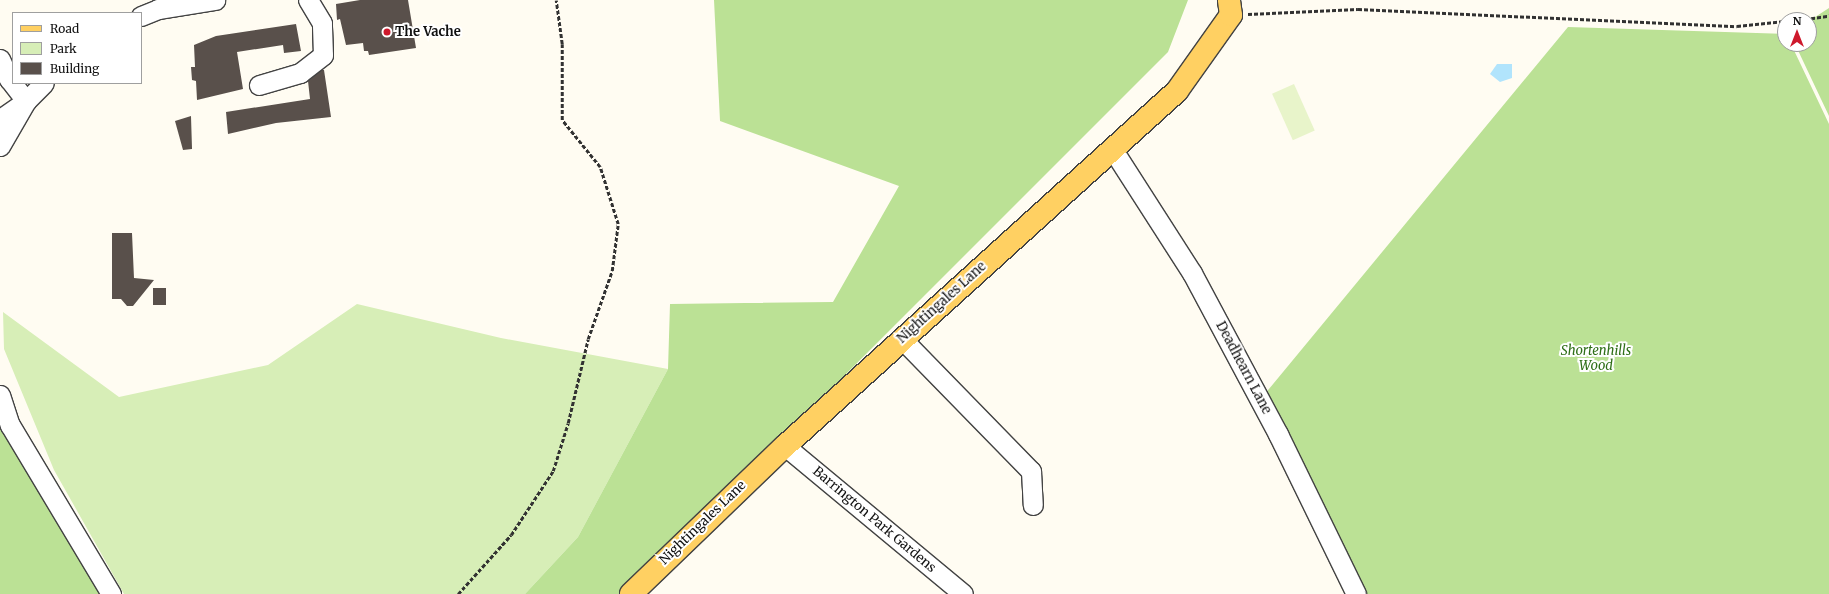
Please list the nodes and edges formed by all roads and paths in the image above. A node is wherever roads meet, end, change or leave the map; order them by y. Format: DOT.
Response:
graph roads {
  1 [pos="215,0"];
  2 [pos="308,0"];
  3 [pos="556,0"];
  4 [pos="1230,7"];
  5 [pos="142,16"];
  6 [pos="1828,16"];
  7 [pos="1817,18"];
  8 [pos="1777,22"];
  9 [pos="0,59"];
  10 [pos="12,78"];
  11 [pos="15,84"];
  12 [pos="43,84"];
  13 [pos="259,85"];
  14 [pos="26,101"];
  15 [pos="0,119"];
  16 [pos="0,146"];
  17 [pos="1113,150"];
  18 [pos="902,339"];
  19 [pos="0,395"];
  20 [pos="785,446"];
  21 [pos="1033,505"];
  22 [pos="111,594"];
  23 [pos="458,594"];
  24 [pos="632,594"];
  25 [pos="963,594"];
  26 [pos="1356,594"];
  1 -- 5 [label="street"];
  2 -- 13 [label="street"];
  3 -- 23 [label="path"];
  4 -- 8 [label="path"];
  4 -- 17 [label="main road, Nightingales Lane"];
  6 -- 7 [label="path"];
  9 -- 10 [label="street"];
  11 -- 14 [label="street"];
  12 -- 14 [label="street"];
  14 -- 15 [label="street"];
  14 -- 16 [label="street"];
  17 -- 18 [label="main road, Nightingales Lane"];
  17 -- 26 [label="street, Deadhearn Lane"];
  18 -- 20 [label="main road, Nightingales Lane"];
  18 -- 21 [label="street"];
  19 -- 22 [label="street"];
  20 -- 24 [label="main road, Nightingales Lane"];
  20 -- 25 [label="street, Barrington Park Gardens"];
}
